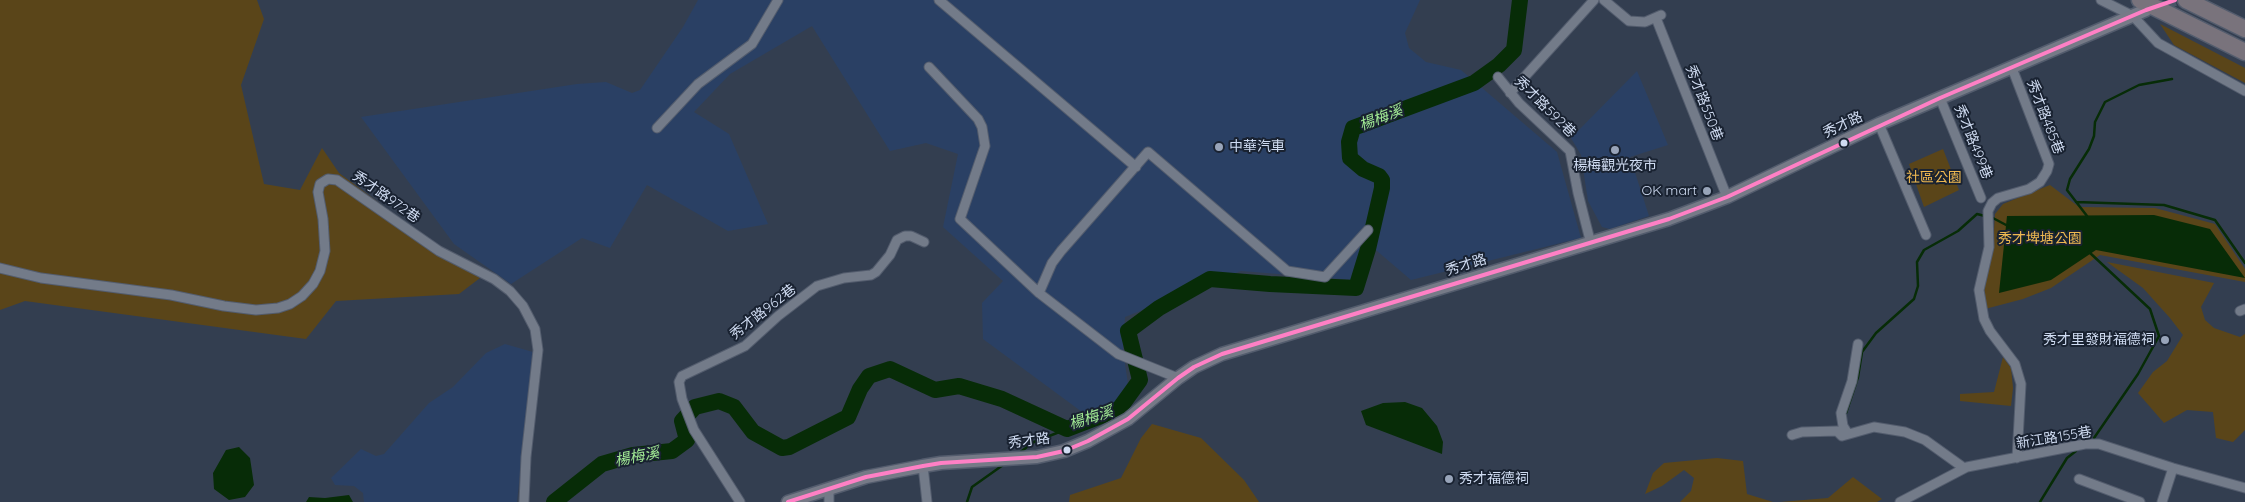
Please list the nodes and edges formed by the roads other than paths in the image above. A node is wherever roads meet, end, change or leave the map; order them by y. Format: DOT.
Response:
graph roads {
  1 [pos="778,0"];
  2 [pos="939,0"];
  3 [pos="1594,0"];
  4 [pos="1604,0"];
  5 [pos="2101,0"];
  6 [pos="2186,0"];
  7 [pos="2143,5"];
  8 [pos="2133,16"];
  9 [pos="2245,29"];
  10 [pos="2245,52"];
  11 [pos="929,67"];
  12 [pos="2012,68"];
  13 [pos="1498,77"];
  14 [pos="2245,90"];
  15 [pos="1510,93"];
  16 [pos="1940,98"];
  17 [pos="1879,124"];
  18 [pos="657,128"];
  19 [pos="1136,167"];
  20 [pos="1727,197"];
  21 [pos="1981,198"];
  22 [pos="1368,230"];
  23 [pos="1926,235"];
  24 [pos="924,242"];
  25 [pos="1591,244"];
  26 [pos="0,268"];
  27 [pos="1039,293"];
  28 [pos="1858,344"];
  29 [pos="1178,378"];
  30 [pos="1848,434"];
  31 [pos="1792,435"];
  32 [pos="2017,458"];
  33 [pos="923,466"];
  34 [pos="1964,468"];
  35 [pos="2173,468"];
  36 [pos="2079,479"];
  37 [pos="2245,488"];
  38 [pos="829,496"];
  39 [pos="524,502"];
  40 [pos="740,502"];
  41 [pos="788,502"];
  42 [pos="927,502"];
  43 [pos="1900,502"];
  44 [pos="2140,502"];
  45 [pos="2162,502"];
  1 -- 18 [label="street"];
  2 -- 19 [label="street"];
  3 -- 15 [label="street"];
  4 -- 20 [label="street, 秀才路550巷"];
  5 -- 8 [label="street"];
  6 -- 9 [label="highway"];
  7 -- 8 [label="main road, 秀才路"];
  7 -- 10 [label="highway"];
  8 -- 12 [label="main road, 秀才路"];
  8 -- 14 [label="street"];
  11 -- 27 [label="street"];
  12 -- 16 [label="main road, 秀才路"];
  12 -- 32 [label="street, 秀才路485巷"];
  13 -- 15 [label="street, 秀才路592巷"];
  15 -- 25 [label="street, 秀才路592巷"];
  16 -- 17 [label="main road, 秀才路"];
  16 -- 21 [label="street, 秀才路499巷"];
  17 -- 20 [label="main road, 秀才路"];
  17 -- 23 [label="street"];
  19 -- 22 [label="street"];
  19 -- 27 [label="street"];
  20 -- 25 [label="main road, 秀才路"];
  24 -- 40 [label="street, 秀才路962巷"];
  25 -- 29 [label="main road, 秀才路"];
  26 -- 39 [label="street, 秀才路972巷"];
  27 -- 29 [label="street"];
  28 -- 30 [label="street"];
  29 -- 33 [label="main road, 秀才路"];
  30 -- 31 [label="street"];
  30 -- 34 [label="street"];
  32 -- 34 [label="street, 新江路155巷"];
  32 -- 35 [label="street, 新江路155巷"];
  33 -- 38 [label="main road, 秀才路"];
  33 -- 42 [label="street"];
  34 -- 43 [label="street, 新江路155巷"];
  35 -- 37 [label="street, 新江路155巷"];
  35 -- 45 [label="street"];
  36 -- 44 [label="street"];
  38 -- 41 [label="main road, 秀才路"];
}
